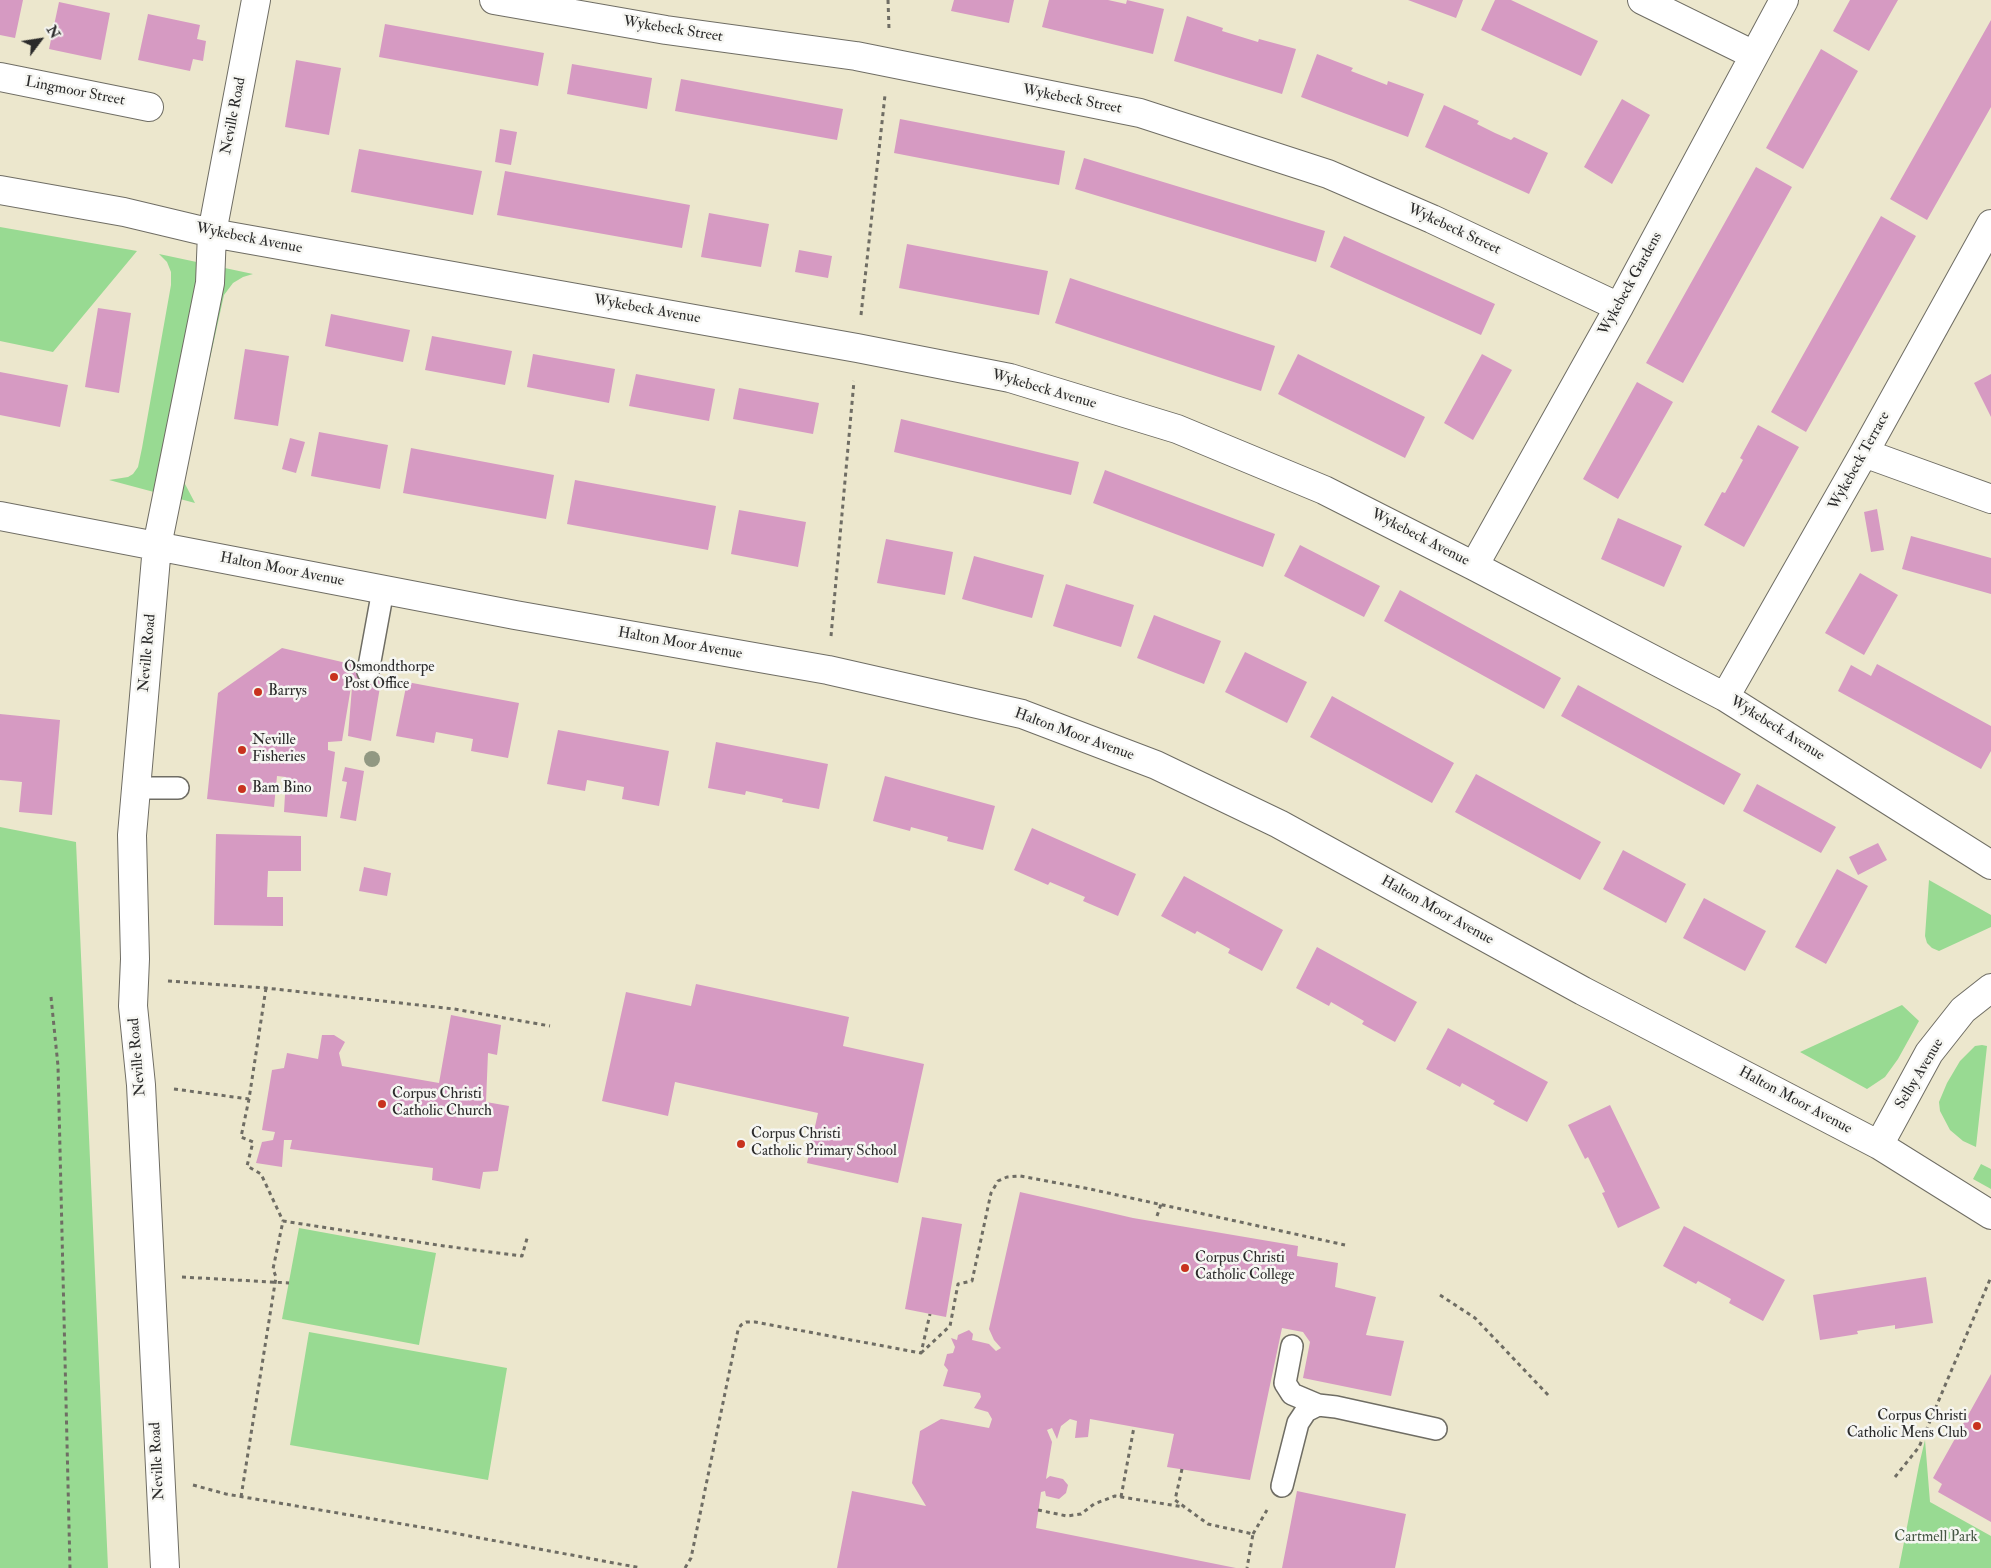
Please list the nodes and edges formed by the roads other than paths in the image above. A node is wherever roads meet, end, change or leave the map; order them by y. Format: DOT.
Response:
graph roads {
  1 [pos="256,0"];
  2 [pos="494,0"];
  3 [pos="1642,0"];
  4 [pos="1784,0"];
  5 [pos="1754,55"];
  6 [pos="0,77"];
  7 [pos="150,107"];
  8 [pos="0,190"];
  9 [pos="1991,224"];
  10 [pos="212,233"];
  11 [pos="1619,307"];
  12 [pos="1864,453"];
  13 [pos="1991,500"];
  14 [pos="0,516"];
  15 [pos="157,546"];
  16 [pos="1474,566"];
  17 [pos="383,590"];
  18 [pos="368,672"];
  19 [pos="1725,697"];
  20 [pos="136,788"];
  21 [pos="178,788"];
  22 [pos="1991,865"];
  23 [pos="1991,988"];
  24 [pos="1880,1145"];
  25 [pos="1991,1215"];
  26 [pos="1292,1346"];
  27 [pos="1318,1405"];
  28 [pos="1436,1429"];
  29 [pos="1282,1486"];
  30 [pos="164,1568"];
  1 -- 10 [label="street, Neville Road"];
  2 -- 11 [label="street, Wykebeck Street"];
  3 -- 5 [label="street"];
  4 -- 5 [label="street, Wykebeck Gardens"];
  5 -- 11 [label="street, Wykebeck Gardens"];
  6 -- 7 [label="street, Lingmoor Street"];
  8 -- 10 [label="street, Wykebeck Avenue"];
  9 -- 12 [label="street, Wykebeck Terrace"];
  10 -- 15 [label="street, Neville Road"];
  10 -- 16 [label="street, Wykebeck Avenue"];
  11 -- 16 [label="street, Wykebeck Gardens"];
  12 -- 13 [label="street"];
  12 -- 19 [label="street, Wykebeck Terrace"];
  14 -- 15 [label="street, Halton Moor Avenue"];
  15 -- 17 [label="street, Halton Moor Avenue"];
  15 -- 20 [label="street, Neville Road"];
  16 -- 19 [label="street, Wykebeck Avenue"];
  17 -- 18 [label="lane"];
  17 -- 24 [label="street, Halton Moor Avenue"];
  19 -- 22 [label="street, Wykebeck Avenue"];
  20 -- 21 [label="lane"];
  20 -- 30 [label="street, Neville Road"];
  23 -- 24 [label="street, Selby Avenue"];
  24 -- 25 [label="street, Halton Moor Avenue"];
  26 -- 27 [label="lane"];
  27 -- 28 [label="lane"];
  27 -- 29 [label="lane"];
}
